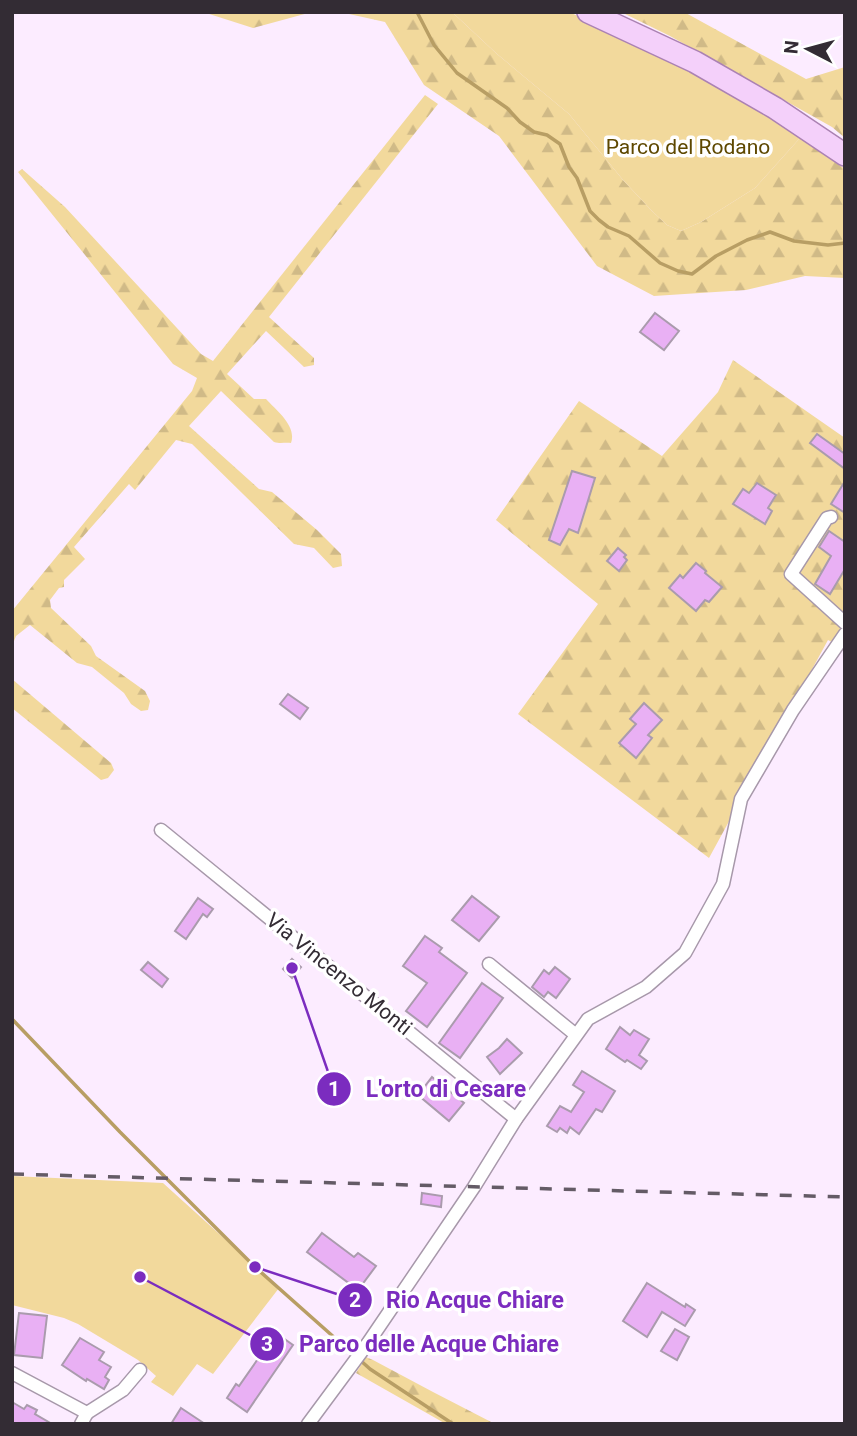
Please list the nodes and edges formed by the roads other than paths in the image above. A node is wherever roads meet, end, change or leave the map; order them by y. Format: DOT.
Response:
graph roads {
  1 [pos="588,12"];
  2 [pos="845,155"];
  3 [pos="831,517"];
  4 [pos="845,623"];
  5 [pos="845,634"];
  6 [pos="161,830"];
  7 [pos="489,964"];
  8 [pos="576,1035"];
  9 [pos="516,1119"];
  10 [pos="140,1370"];
  11 [pos="12,1373"];
  12 [pos="84,1418"];
  13 [pos="308,1424"];
  1 -- 2 [label="main road"];
  3 -- 4 [label="street"];
  5 -- 8 [label="street"];
  6 -- 9 [label="street, Via Vincenzo Monti"];
  7 -- 8 [label="street"];
  8 -- 9 [label="street"];
  9 -- 13 [label="street"];
  10 -- 12 [label="street"];
  11 -- 12 [label="street"];
}
